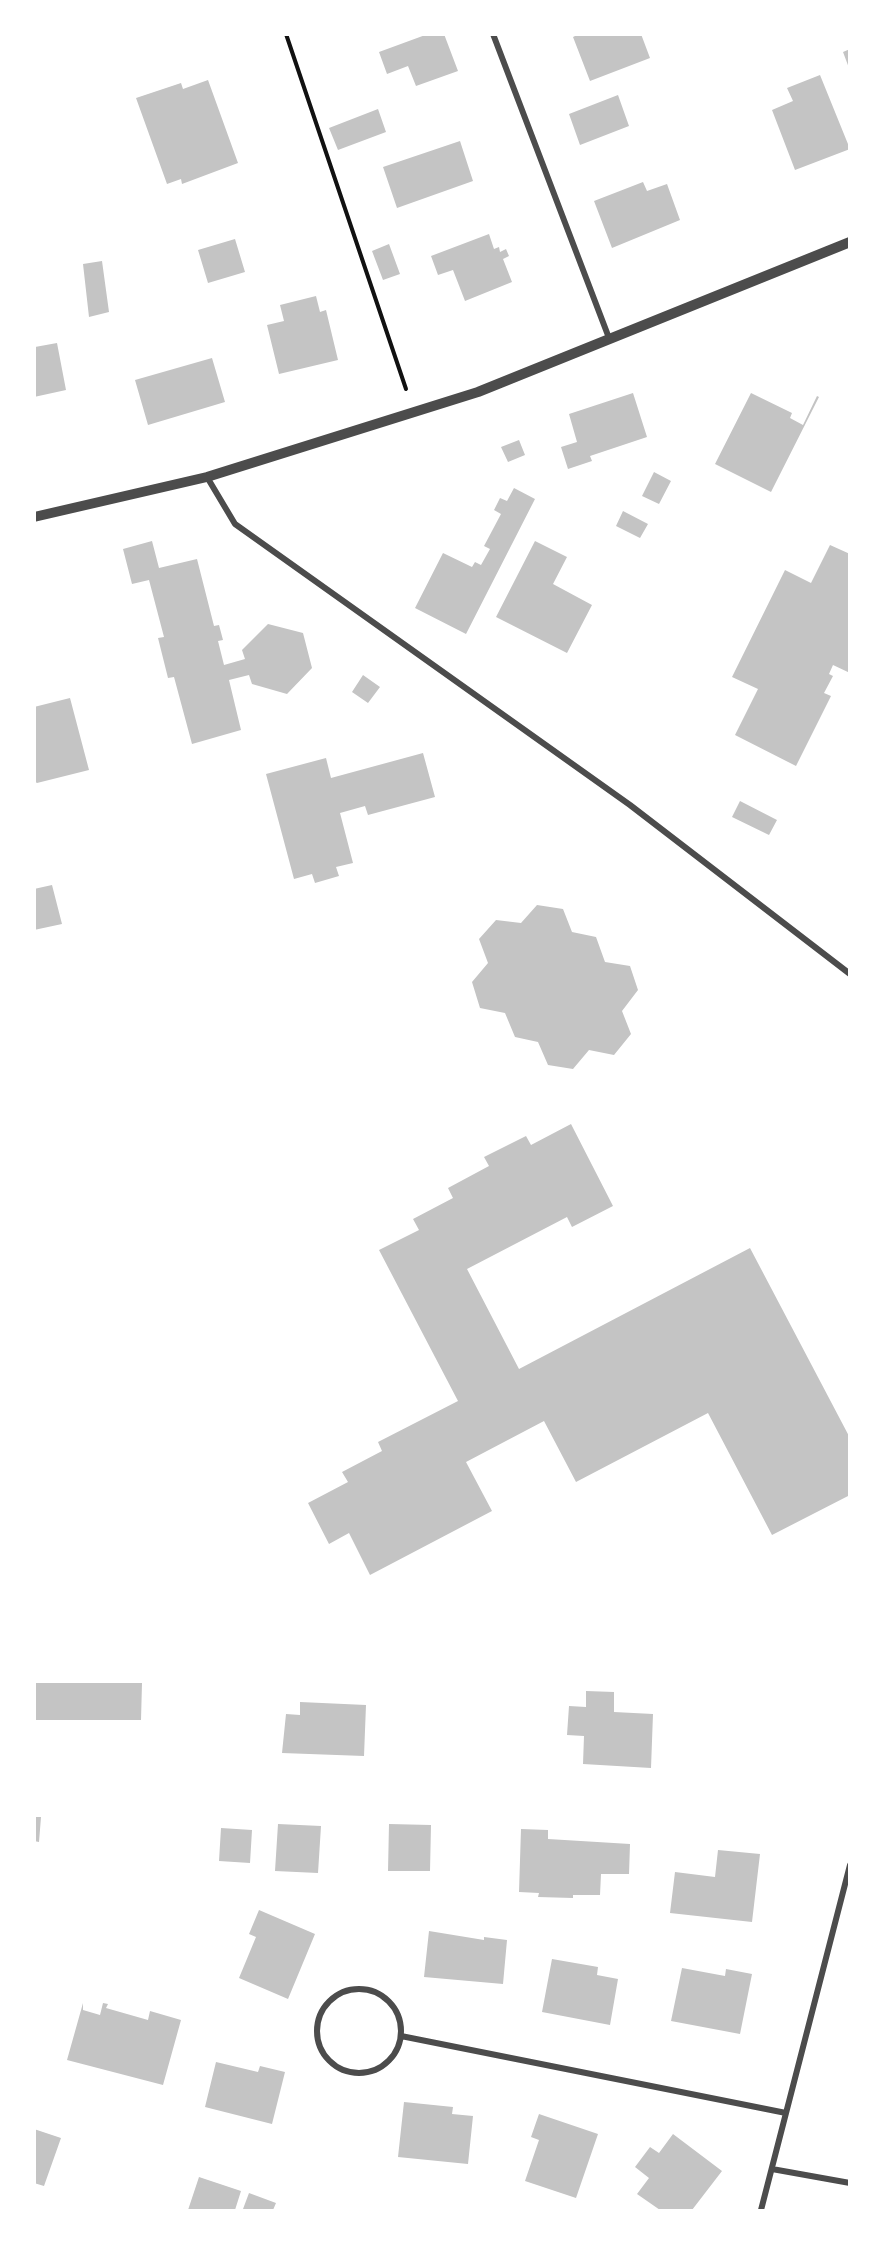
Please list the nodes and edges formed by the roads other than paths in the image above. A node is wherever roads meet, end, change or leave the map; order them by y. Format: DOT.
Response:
graph roads {
  1 [pos="493,34"];
  2 [pos="849,242"];
  3 [pos="609,338"];
  4 [pos="207,477"];
  5 [pos="34,517"];
  6 [pos="849,974"];
  7 [pos="849,1865"];
  8 [pos="401,2036"];
  9 [pos="786,2113"];
  10 [pos="772,2169"];
  11 [pos="849,2183"];
  12 [pos="761,2211"];
  1 -- 3 [label="street"];
  2 -- 3 [label="street"];
  3 -- 4 [label="street"];
  4 -- 5 [label="street"];
  4 -- 6 [label="street"];
  7 -- 9 [label="street"];
  8 -- 8 [label="street"];
  8 -- 9 [label="street"];
  9 -- 10 [label="street"];
  10 -- 11 [label="street"];
  10 -- 12 [label="street"];
}
